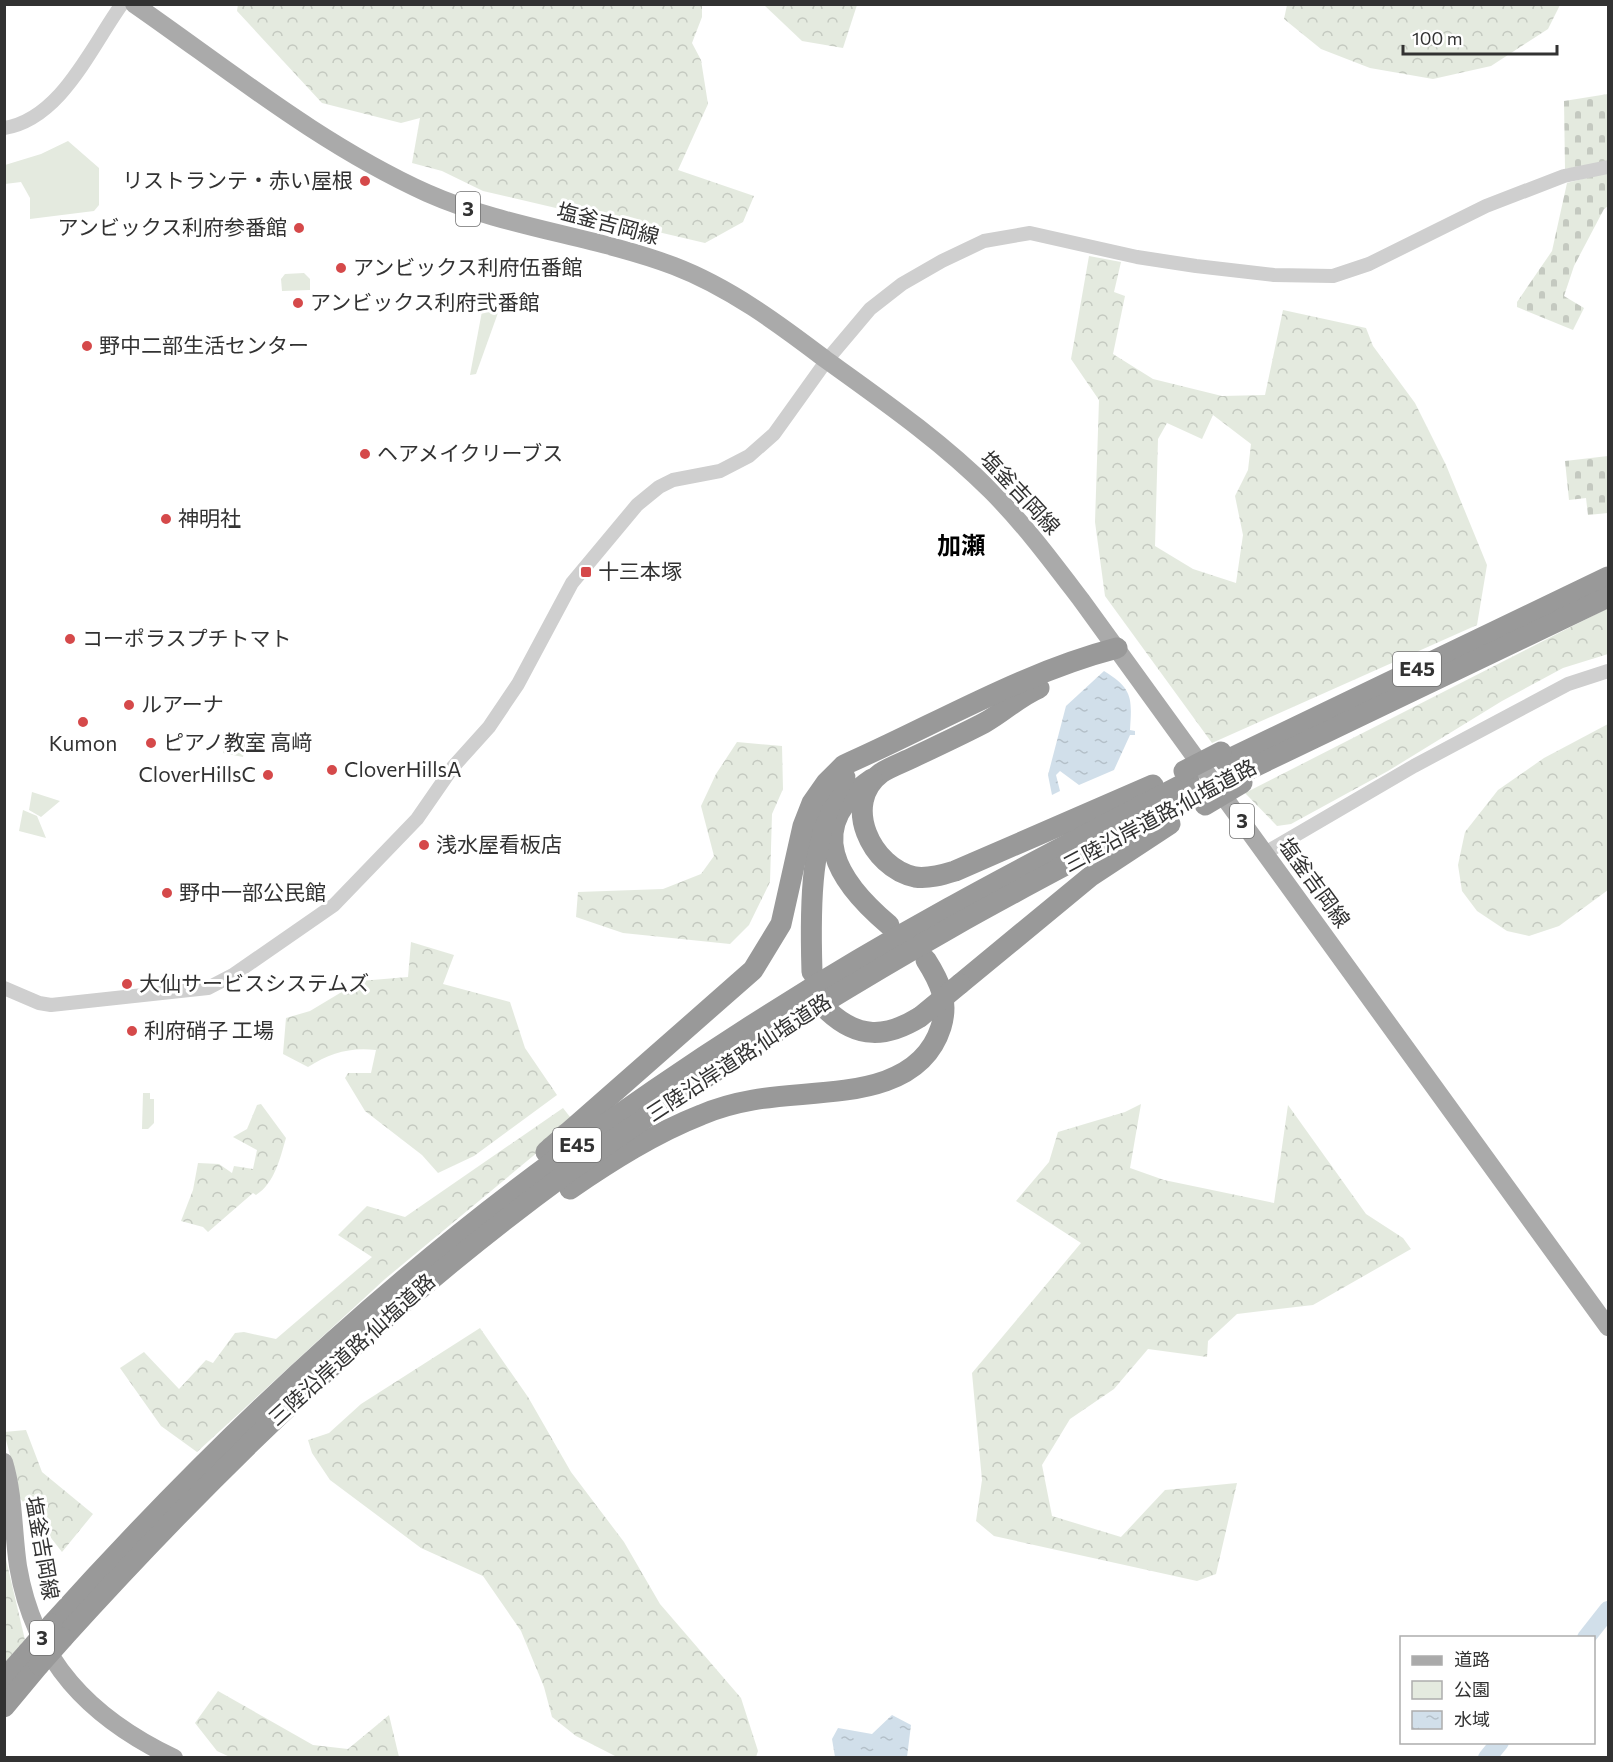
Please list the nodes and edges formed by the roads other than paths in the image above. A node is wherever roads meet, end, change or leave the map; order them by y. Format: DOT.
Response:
graph roads {
  1 [pos="123,4"];
  2 [pos="134,4"];
  3 [pos="4,128"];
  4 [pos="1608,167"];
  5 [pos="827,360"];
  6 [pos="1608,577"];
  7 [pos="1608,597"];
  8 [pos="1117,648"];
  9 [pos="1608,671"];
  10 [pos="1347,711"];
  11 [pos="870,754"];
  12 [pos="1231,768"];
  13 [pos="880,774"];
  14 [pos="1194,788"];
  15 [pos="1265,853"];
  16 [pos="889,925"];
  17 [pos="926,960"];
  18 [pos="812,972"];
  19 [pos="4,988"];
  20 [pos="828,1011"];
  21 [pos="375,1316"];
  22 [pos="1608,1327"];
  23 [pos="4,1462"];
  24 [pos="33,1658"];
  25 [pos="4,1679"];
  26 [pos="4,1707"];
  27 [pos="174,1758"];
  1 -- 3 [label="street"];
  2 -- 5 [label="main road, 塩釜吉岡線 / 3"];
  4 -- 5 [label="street"];
  5 -- 8 [label="main road, 塩釜吉岡線 / 3"];
  5 -- 19 [label="street"];
  6 -- 10 [label="highway, E45"];
  7 -- 10 [label="highway, E45"];
  8 -- 11 [label="highway"];
  8 -- 13 [label="highway"];
  8 -- 15 [label="main road, 塩釜吉岡線 / 3"];
  9 -- 15 [label="street"];
  10 -- 12 [label="highway"];
  10 -- 12 [label="highway"];
  11 -- 18 [label="highway"];
  11 -- 21 [label="highway"];
  12 -- 14 [label="highway, bridge"];
  12 -- 14 [label="highway, bridge"];
  13 -- 14 [label="highway"];
  13 -- 16 [label="highway"];
  14 -- 20 [label="highway, bridge"];
  14 -- 21 [label="highway, 三陸沿岸道路;仙塩道路 / E45"];
  15 -- 22 [label="main road, 塩釜吉岡線 / 3"];
  17 -- 21 [label="highway"];
  21 -- 24 [label="highway, 三陸沿岸道路;仙塩道路 / E45, bridge"];
  23 -- 27 [label="main road, 塩釜吉岡線 / 3"];
  24 -- 25 [label="highway, 三陸沿岸道路;仙塩道路 / E45"];
  24 -- 26 [label="highway, 三陸沿岸道路;仙塩道路 / E45"];
}
